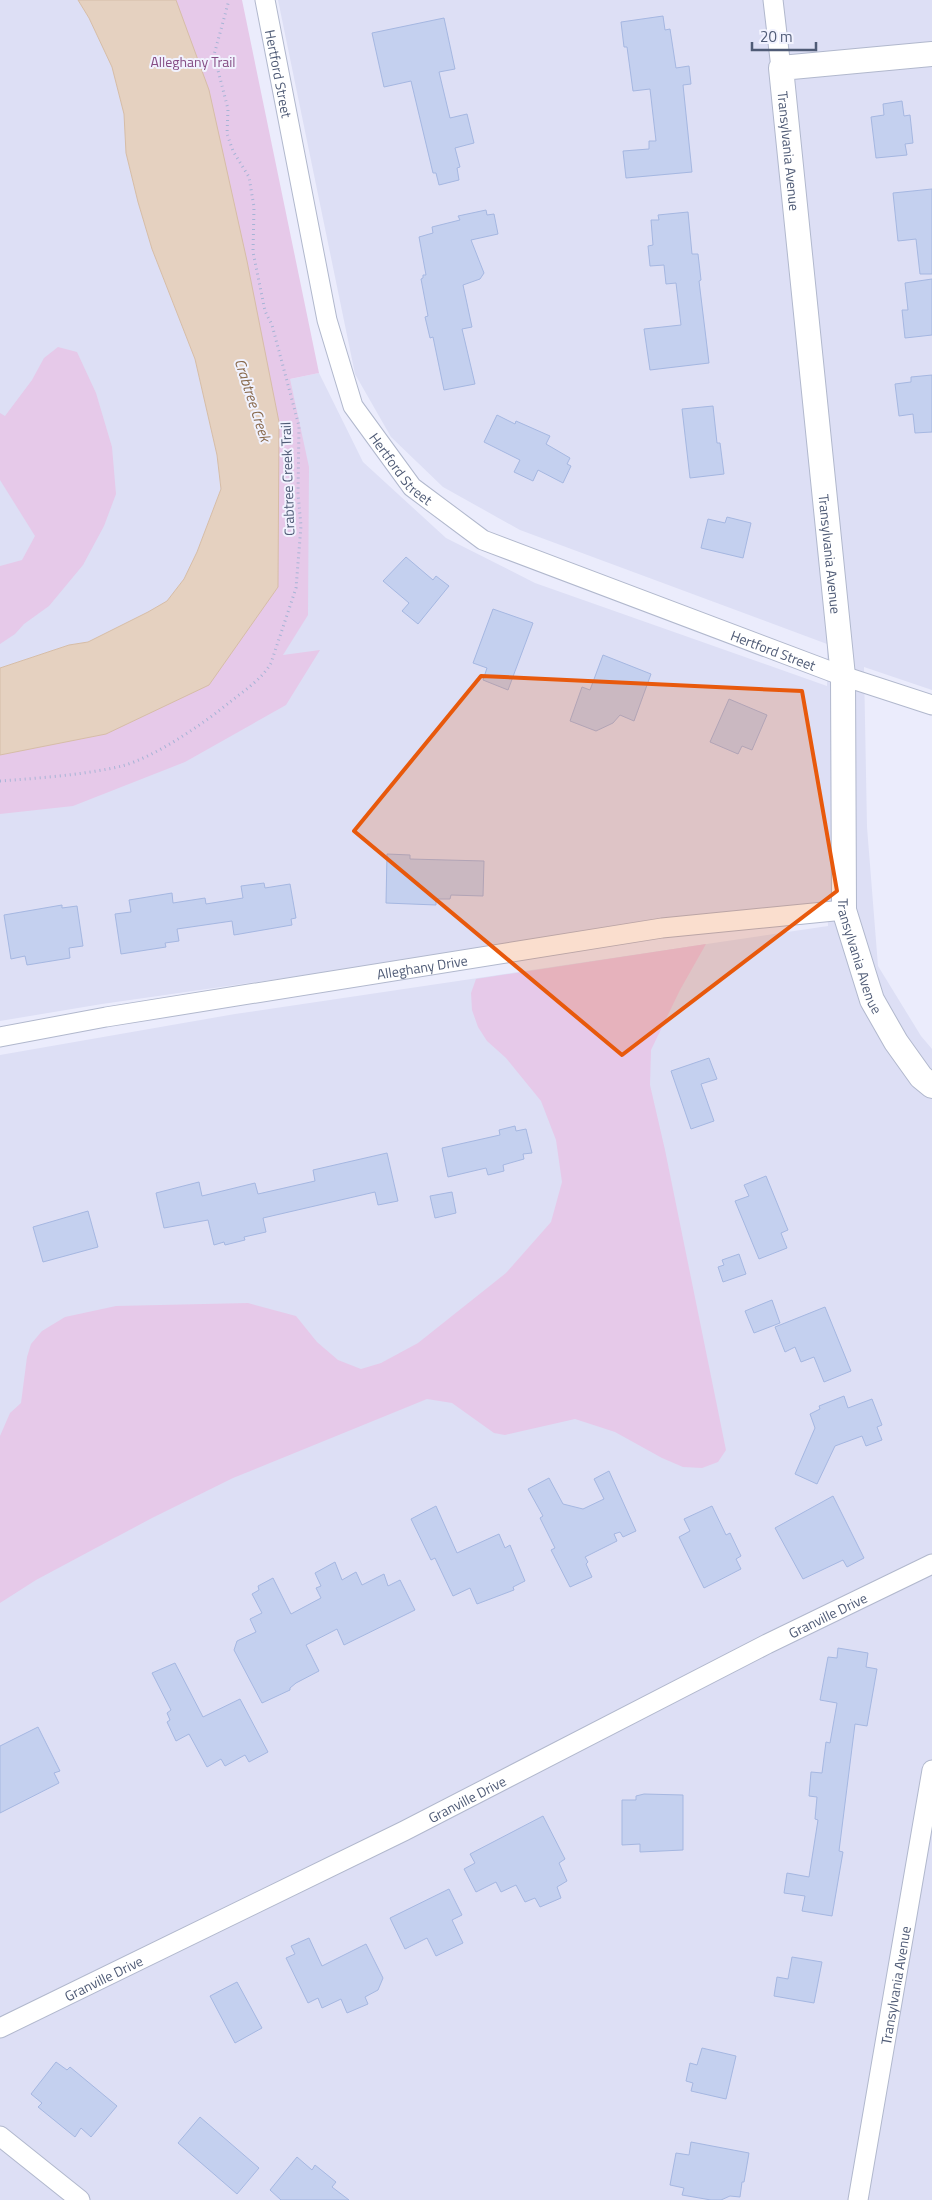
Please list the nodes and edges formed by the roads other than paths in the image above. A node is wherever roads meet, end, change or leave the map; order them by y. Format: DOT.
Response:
graph roads {
  1 [pos="265,0"];
  2 [pos="773,0"];
  3 [pos="932,54"];
  4 [pos="781,68"];
  5 [pos="843,676"];
  6 [pos="932,705"];
  7 [pos="844,910"];
  8 [pos="0,1037"];
  9 [pos="932,1086"];
  10 [pos="932,1564"];
  11 [pos="932,1770"];
  12 [pos="0,2028"];
  13 [pos="0,2136"];
  14 [pos="80,2200"];
  15 [pos="858,2200"];
  1 -- 5 [label="street, Hertford Street"];
  2 -- 4 [label="street, Transylvania Avenue"];
  3 -- 4 [label="street"];
  4 -- 5 [label="street, Transylvania Avenue"];
  5 -- 6 [label="street, Hertford Street"];
  5 -- 7 [label="street, Transylvania Avenue"];
  7 -- 8 [label="street, Alleghany Drive"];
  7 -- 9 [label="street, Transylvania Avenue"];
  10 -- 12 [label="street, Granville Drive"];
  11 -- 15 [label="street, Transylvania Avenue"];
  13 -- 14 [label="street"];
}
